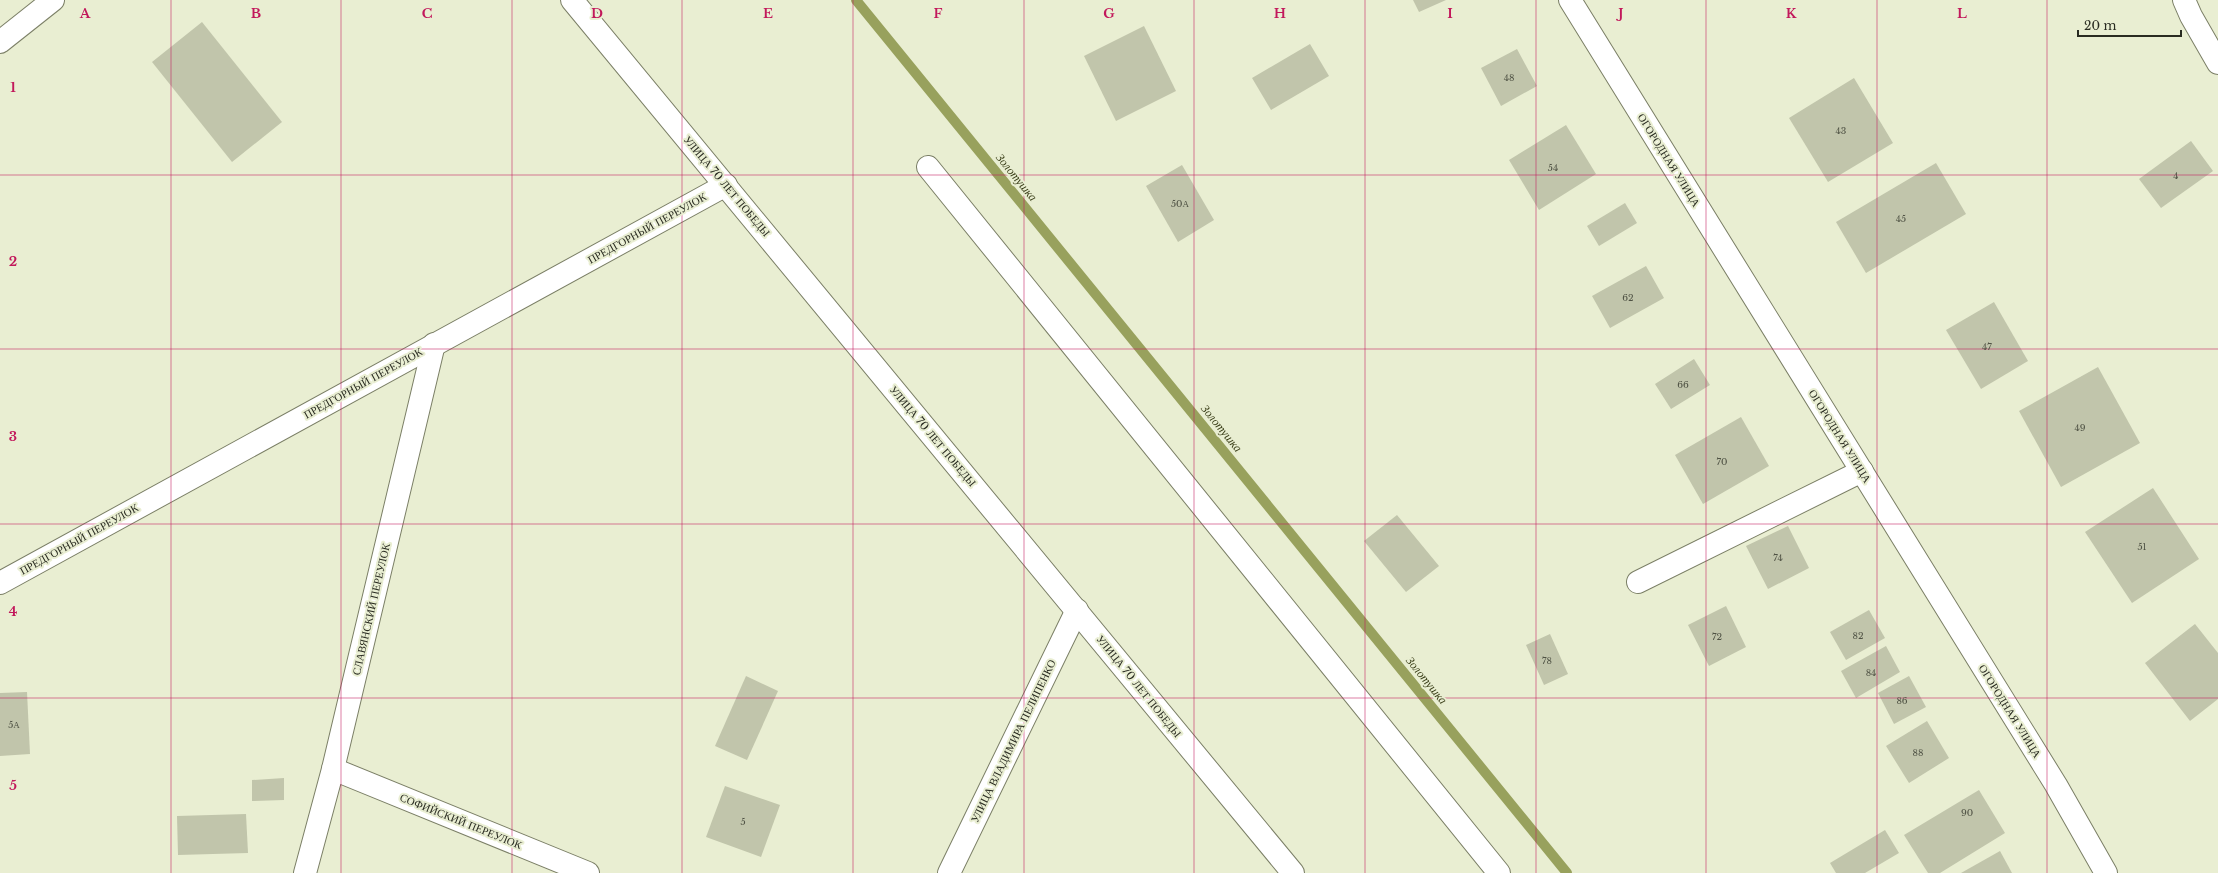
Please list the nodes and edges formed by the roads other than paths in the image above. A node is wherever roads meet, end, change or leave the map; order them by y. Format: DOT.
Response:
graph roads {
  1 [pos="53,0"];
  2 [pos="572,0"];
  3 [pos="1570,0"];
  4 [pos="2184,0"];
  5 [pos="0,42"];
  6 [pos="2218,63"];
  7 [pos="928,167"];
  8 [pos="726,185"];
  9 [pos="434,344"];
  10 [pos="1862,471"];
  11 [pos="0,582"];
  12 [pos="1638,582"];
  13 [pos="1077,610"];
  14 [pos="333,769"];
  15 [pos="305,873"];
  16 [pos="588,873"];
  17 [pos="949,873"];
  18 [pos="1293,873"];
  19 [pos="1499,873"];
  20 [pos="2106,873"];
  1 -- 5 [label="street"];
  2 -- 8 [label="street, УЛИЦА 70 ЛЕТ ПОБЕДЫ"];
  3 -- 10 [label="street, ОГОРОДНАЯ УЛИЦА"];
  4 -- 6 [label="street"];
  7 -- 19 [label="street"];
  8 -- 9 [label="street, ПРЕДГОРНЫЙ ПЕРЕУЛОК"];
  8 -- 13 [label="street, УЛИЦА 70 ЛЕТ ПОБЕДЫ"];
  9 -- 11 [label="street, ПРЕДГОРНЫЙ ПЕРЕУЛОК"];
  9 -- 14 [label="street, СЛАВЯНСКИЙ ПЕРЕУЛОК"];
  10 -- 12 [label="street"];
  10 -- 20 [label="street, ОГОРОДНАЯ УЛИЦА"];
  13 -- 17 [label="street, УЛИЦА ВЛАДИМИРА ПЕЛИПЕНКО"];
  13 -- 18 [label="street, УЛИЦА 70 ЛЕТ ПОБЕДЫ"];
  14 -- 15 [label="street, СЛАВЯНСКИЙ ПЕРЕУЛОК"];
  14 -- 16 [label="street, СОФИЙСКИЙ ПЕРЕУЛОК"];
}
